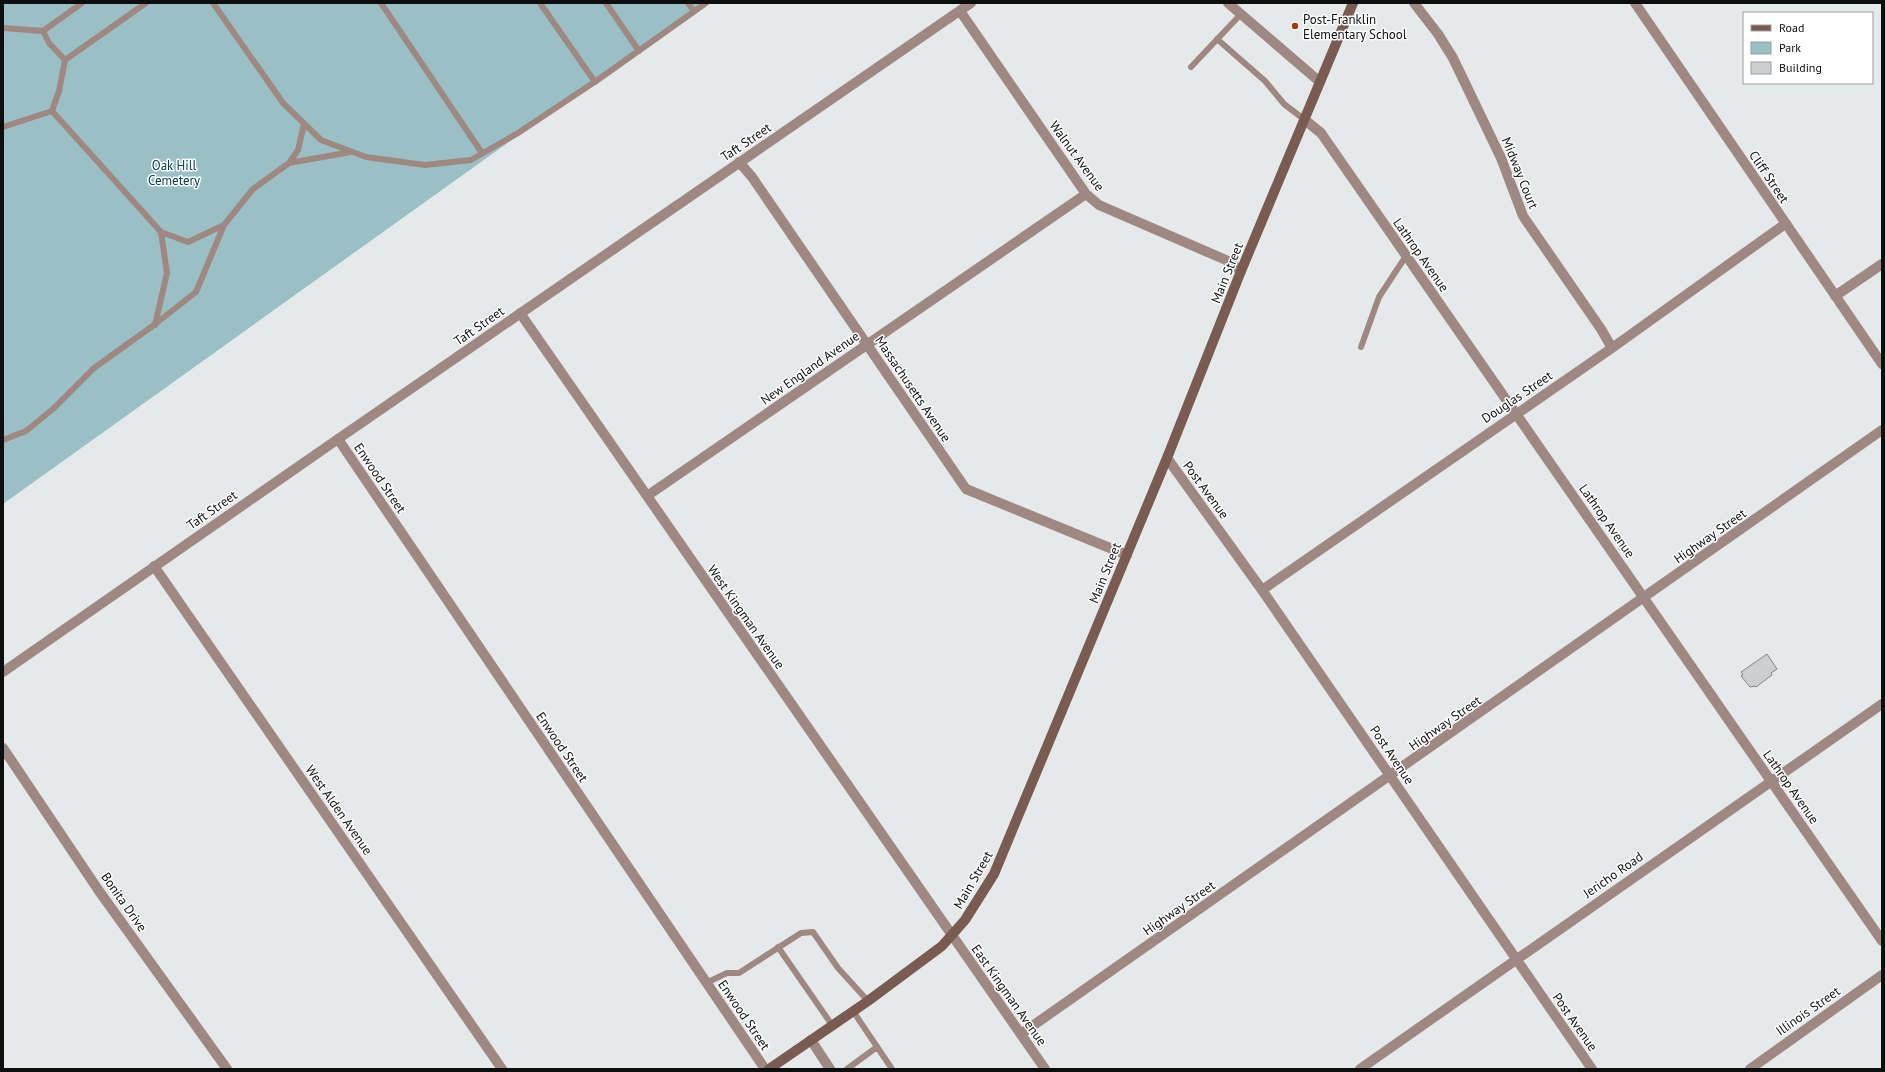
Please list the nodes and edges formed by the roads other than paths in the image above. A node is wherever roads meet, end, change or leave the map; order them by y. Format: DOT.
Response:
graph roads {
  1 [pos="82,3"];
  2 [pos="146,3"];
  3 [pos="213,3"];
  4 [pos="381,3"];
  5 [pos="540,3"];
  6 [pos="606,3"];
  7 [pos="688,3"];
  8 [pos="706,3"];
  9 [pos="971,3"];
  10 [pos="1228,3"];
  11 [pos="1353,3"];
  12 [pos="1414,3"];
  13 [pos="1635,3"];
  14 [pos="694,11"];
  15 [pos="960,11"];
  16 [pos="1241,14"];
  17 [pos="3,28"];
  18 [pos="43,31"];
  19 [pos="1217,39"];
  20 [pos="639,51"];
  21 [pos="65,60"];
  22 [pos="1192,67"];
  23 [pos="595,82"];
  24 [pos="1320,82"];
  25 [pos="52,111"];
  26 [pos="1305,120"];
  27 [pos="304,124"];
  28 [pos="3,127"];
  29 [pos="352,152"];
  30 [pos="482,153"];
  31 [pos="739,162"];
  32 [pos="289,163"];
  33 [pos="1086,194"];
  34 [pos="1785,224"];
  35 [pos="224,225"];
  36 [pos="161,232"];
  37 [pos="1406,256"];
  38 [pos="1882,264"];
  39 [pos="1241,271"];
  40 [pos="1835,296"];
  41 [pos="520,313"];
  42 [pos="154,325"];
  43 [pos="867,344"];
  44 [pos="1361,348"];
  45 [pos="1612,348"];
  46 [pos="1882,364"];
  47 [pos="1516,412"];
  48 [pos="1882,430"];
  49 [pos="338,439"];
  50 [pos="3,440"];
  51 [pos="1167,458"];
  52 [pos="647,496"];
  53 [pos="1126,555"];
  54 [pos="154,566"];
  55 [pos="1262,590"];
  56 [pos="1644,598"];
  57 [pos="3,672"];
  58 [pos="1882,704"];
  59 [pos="3,748"];
  60 [pos="1391,776"];
  61 [pos="1771,781"];
  62 [pos="952,935"];
  63 [pos="1882,941"];
  64 [pos="778,947"];
  65 [pos="1516,959"];
  66 [pos="1882,975"];
  67 [pos="706,983"];
  68 [pos="868,1001"];
  69 [pos="853,1011"];
  70 [pos="832,1025"];
  71 [pos="1021,1034"];
  72 [pos="811,1040"];
  73 [pos="877,1047"];
  74 [pos="227,1069"];
  75 [pos="502,1069"];
  76 [pos="765,1069"];
  77 [pos="769,1069"];
  78 [pos="830,1069"];
  79 [pos="847,1069"];
  80 [pos="892,1069"];
  81 [pos="1045,1069"];
  82 [pos="1360,1069"];
  83 [pos="1592,1069"];
  84 [pos="1750,1069"];
  1 -- 18 [label="lane"];
  2 -- 21 [label="lane"];
  3 -- 27 [label="lane"];
  4 -- 30 [label="lane"];
  5 -- 23 [label="lane"];
  6 -- 20 [label="lane"];
  7 -- 14 [label="lane"];
  8 -- 14 [label="lane"];
  9 -- 15 [label="street, Taft Street"];
  10 -- 16 [label="street"];
  11 -- 24 [label="street, Main Street"];
  12 -- 45 [label="street, Midway Court"];
  13 -- 34 [label="street, Cliff Street"];
  14 -- 20 [label="lane"];
  15 -- 31 [label="street, Taft Street"];
  15 -- 33 [label="street, Walnut Avenue"];
  16 -- 19 [label="lane"];
  16 -- 24 [label="street"];
  17 -- 18 [label="lane"];
  18 -- 21 [label="lane"];
  19 -- 22 [label="lane"];
  19 -- 26 [label="lane"];
  20 -- 23 [label="lane"];
  21 -- 25 [label="lane"];
  23 -- 30 [label="lane"];
  24 -- 26 [label="street, Main Street"];
  25 -- 28 [label="lane"];
  25 -- 36 [label="lane"];
  26 -- 37 [label="street, Lathrop Avenue"];
  26 -- 39 [label="street, Main Street"];
  27 -- 29 [label="lane"];
  27 -- 32 [label="lane"];
  29 -- 30 [label="lane"];
  29 -- 32 [label="lane"];
  31 -- 41 [label="street, Taft Street"];
  31 -- 43 [label="street, Massachusetts Avenue"];
  32 -- 35 [label="lane"];
  33 -- 39 [label="street, Walnut Avenue"];
  33 -- 43 [label="street, New England Avenue"];
  34 -- 40 [label="street, Cliff Street"];
  34 -- 45 [label="street, Douglas Street"];
  35 -- 36 [label="lane"];
  35 -- 42 [label="lane"];
  36 -- 42 [label="lane"];
  37 -- 44 [label="lane"];
  37 -- 47 [label="street, Lathrop Avenue"];
  38 -- 40 [label="street"];
  39 -- 51 [label="street, Main Street"];
  40 -- 46 [label="street, Cliff Street"];
  41 -- 49 [label="street, Taft Street"];
  41 -- 52 [label="street, West Kingman Avenue"];
  42 -- 50 [label="lane"];
  43 -- 52 [label="street, New England Avenue"];
  43 -- 53 [label="street, Massachusetts Avenue"];
  45 -- 47 [label="street, Douglas Street"];
  47 -- 55 [label="street, Douglas Street"];
  47 -- 56 [label="street, Lathrop Avenue"];
  48 -- 56 [label="street, Highway Street"];
  49 -- 54 [label="street, Taft Street"];
  49 -- 67 [label="street, Enwood Street"];
  51 -- 53 [label="street, Main Street"];
  51 -- 55 [label="street, Post Avenue"];
  52 -- 62 [label="street, West Kingman Avenue"];
  53 -- 62 [label="street, Main Street"];
  54 -- 57 [label="street, Taft Street"];
  54 -- 75 [label="street, West Alden Avenue"];
  55 -- 60 [label="street, Post Avenue"];
  56 -- 60 [label="street, Highway Street"];
  56 -- 61 [label="street, Lathrop Avenue"];
  58 -- 61 [label="street, Jericho Road"];
  59 -- 74 [label="street, Bonita Drive"];
  60 -- 65 [label="street, Post Avenue"];
  60 -- 71 [label="street, Highway Street"];
  61 -- 63 [label="street, Lathrop Avenue"];
  61 -- 65 [label="street, Jericho Road"];
  62 -- 68 [label="street, Main Street"];
  62 -- 71 [label="street, East Kingman Avenue"];
  64 -- 67 [label="lane"];
  64 -- 68 [label="lane"];
  64 -- 70 [label="lane"];
  65 -- 82 [label="street, Jericho Road"];
  65 -- 83 [label="street, Post Avenue"];
  66 -- 84 [label="street, Illinois Street"];
  67 -- 76 [label="street, Enwood Street"];
  68 -- 69 [label="street, Main Street"];
  69 -- 70 [label="street, Main Street"];
  69 -- 73 [label="lane"];
  70 -- 72 [label="street, Main Street"];
  71 -- 81 [label="street, East Kingman Avenue"];
  72 -- 77 [label="street, Main Street"];
  72 -- 78 [label="street"];
  73 -- 79 [label="lane"];
  73 -- 80 [label="lane"];
}
